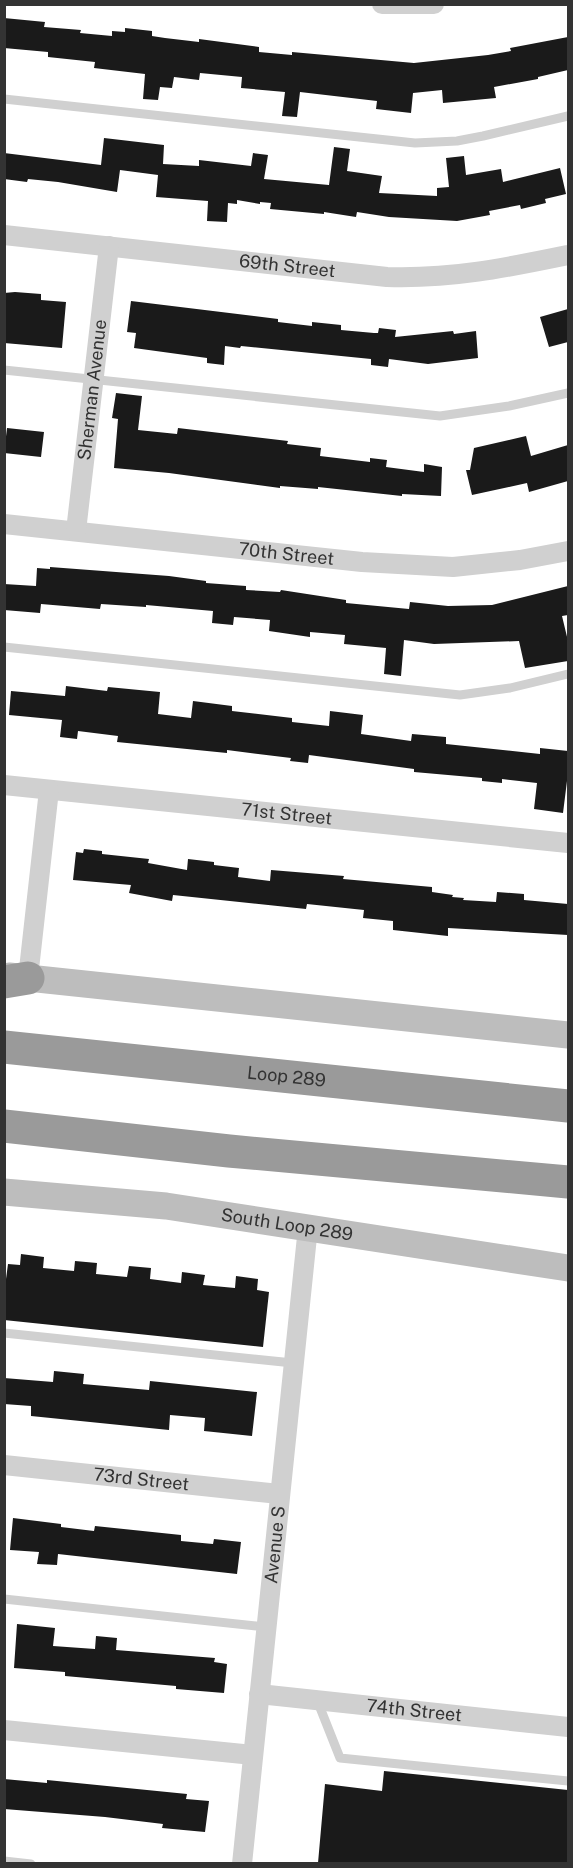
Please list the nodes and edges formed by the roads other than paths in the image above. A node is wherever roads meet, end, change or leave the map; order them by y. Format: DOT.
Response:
graph roads {
  1 [pos="382,4"];
  2 [pos="434,4"];
  3 [pos="4,99"];
  4 [pos="568,116"];
  5 [pos="4,236"];
  6 [pos="109,246"];
  7 [pos="568,255"];
  8 [pos="4,370"];
  9 [pos="93,379"];
  10 [pos="568,393"];
  11 [pos="4,524"];
  12 [pos="76,531"];
  13 [pos="568,551"];
  14 [pos="4,647"];
  15 [pos="568,674"];
  16 [pos="4,785"];
  17 [pos="49,790"];
  18 [pos="568,843"];
  19 [pos="12,978"];
  20 [pos="568,1035"];
  21 [pos="4,1047"];
  22 [pos="568,1106"];
  23 [pos="4,1126"];
  24 [pos="568,1182"];
  25 [pos="4,1192"];
  26 [pos="308,1227"];
  27 [pos="568,1268"];
  28 [pos="4,1333"];
  29 [pos="293,1363"];
  30 [pos="4,1465"];
  31 [pos="279,1494"];
  32 [pos="4,1599"];
  33 [pos="266,1627"];
  34 [pos="259,1694"];
  35 [pos="316,1700"];
  36 [pos="568,1727"];
  37 [pos="4,1730"];
  38 [pos="253,1755"];
  39 [pos="568,1781"];
  40 [pos="4,1861"];
  41 [pos="32,1863"];
  42 [pos="242,1863"];
  1 -- 2 [label="street"];
  3 -- 4 [label="lane"];
  5 -- 6 [label="street, 69th Street"];
  6 -- 7 [label="street, 69th Street"];
  6 -- 9 [label="street, Sherman Avenue"];
  8 -- 9 [label="lane"];
  9 -- 10 [label="lane"];
  9 -- 12 [label="street, Sherman Avenue"];
  11 -- 12 [label="street, 70th Street"];
  12 -- 13 [label="street, 70th Street"];
  14 -- 15 [label="lane"];
  16 -- 17 [label="street, 71st Street"];
  17 -- 18 [label="street, 71st Street"];
  17 -- 19 [label="street"];
  19 -- 20 [label="main road"];
  21 -- 22 [label="highway, Loop 289"];
  23 -- 24 [label="highway"];
  25 -- 26 [label="main road, South Loop 289"];
  26 -- 27 [label="main road, South Loop 289"];
  26 -- 29 [label="street, Avenue S"];
  28 -- 29 [label="lane"];
  29 -- 31 [label="street, Avenue S"];
  30 -- 31 [label="street, 73rd Street"];
  31 -- 33 [label="street, Avenue S"];
  32 -- 33 [label="lane"];
  33 -- 34 [label="street, Avenue S"];
  34 -- 35 [label="street, 74th Street"];
  34 -- 38 [label="street, Avenue S"];
  35 -- 36 [label="street, 74th Street"];
  35 -- 39 [label="lane"];
  37 -- 38 [label="street"];
  38 -- 42 [label="street, Avenue S"];
  40 -- 41 [label="lane"];
}
